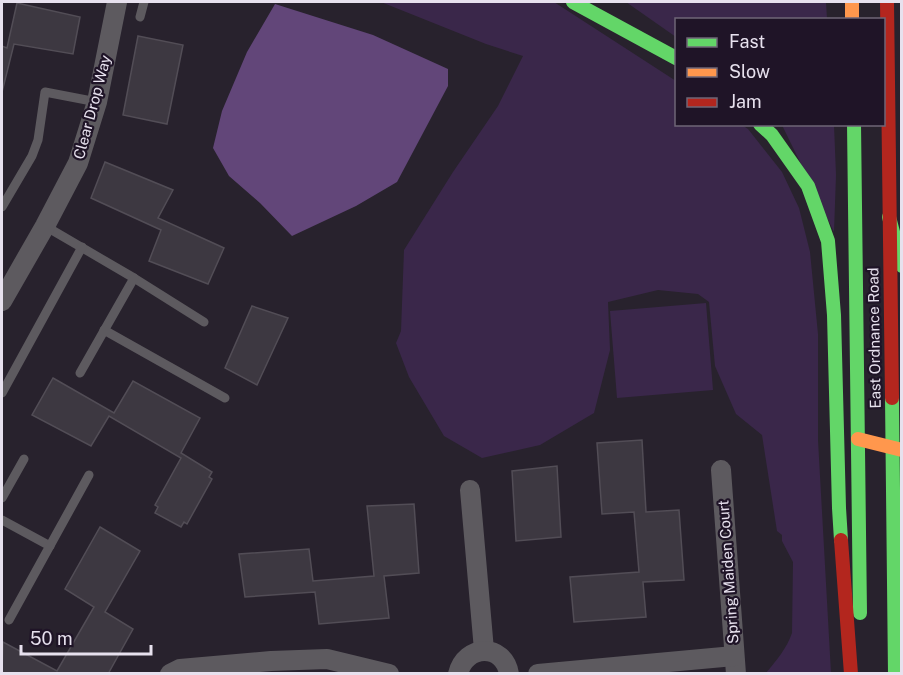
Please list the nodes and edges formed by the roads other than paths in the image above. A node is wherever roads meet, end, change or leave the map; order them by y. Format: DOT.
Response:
graph roads {
  1 [pos="117,2"];
  2 [pos="144,2"];
  3 [pos="573,2"];
  4 [pos="887,7"];
  5 [pos="140,17"];
  6 [pos="675,57"];
  7 [pos="97,102"];
  8 [pos="762,126"];
  9 [pos="854,126"];
  10 [pos="2,207"];
  11 [pos="889,218"];
  12 [pos="45,226"];
  13 [pos="82,247"];
  14 [pos="902,266"];
  15 [pos="134,278"];
  16 [pos="2,301"];
  17 [pos="204,322"];
  18 [pos="104,330"];
  19 [pos="80,373"];
  20 [pos="2,393"];
  21 [pos="225,398"];
  22 [pos="858,439"];
  23 [pos="896,449"];
  24 [pos="24,459"];
  25 [pos="721,470"];
  26 [pos="89,475"];
  27 [pos="470,490"];
  28 [pos="2,498"];
  29 [pos="2,520"];
  30 [pos="50,546"];
  31 [pos="9,620"];
  32 [pos="484,650"];
  33 [pos="735,665"];
  34 [pos="170,674"];
  35 [pos="389,674"];
  36 [pos="458,674"];
  37 [pos="509,674"];
  38 [pos="538,674"];
  39 [pos="850,674"];
  40 [pos="861,674"];
  41 [pos="895,674"];
  1 -- 7 [label="street, Clear Drop Way"];
  2 -- 5 [label="lane"];
  3 -- 6 [label="main road"];
  4 -- 11 [label="main road, East Ordnance Road"];
  7 -- 10 [label="lane"];
  7 -- 12 [label="street, Clear Drop Way"];
  8 -- 39 [label="main road"];
  9 -- 22 [label="main road, East Ordnance Road"];
  11 -- 14 [label="main road"];
  11 -- 23 [label="main road, East Ordnance Road"];
  12 -- 13 [label="lane"];
  12 -- 16 [label="street, Clear Drop Way"];
  13 -- 15 [label="lane"];
  13 -- 20 [label="lane"];
  15 -- 17 [label="lane"];
  15 -- 18 [label="lane"];
  18 -- 19 [label="lane"];
  18 -- 21 [label="lane"];
  22 -- 23 [label="main road"];
  22 -- 40 [label="main road, East Ordnance Road"];
  23 -- 41 [label="main road, East Ordnance Road"];
  24 -- 28 [label="lane"];
  25 -- 33 [label="street, Spring Maiden Court"];
  26 -- 30 [label="lane"];
  27 -- 32 [label="street"];
  29 -- 30 [label="lane"];
  30 -- 31 [label="lane"];
  32 -- 36 [label="street"];
  32 -- 37 [label="street"];
  33 -- 38 [label="street"];
  34 -- 35 [label="street"];
}
